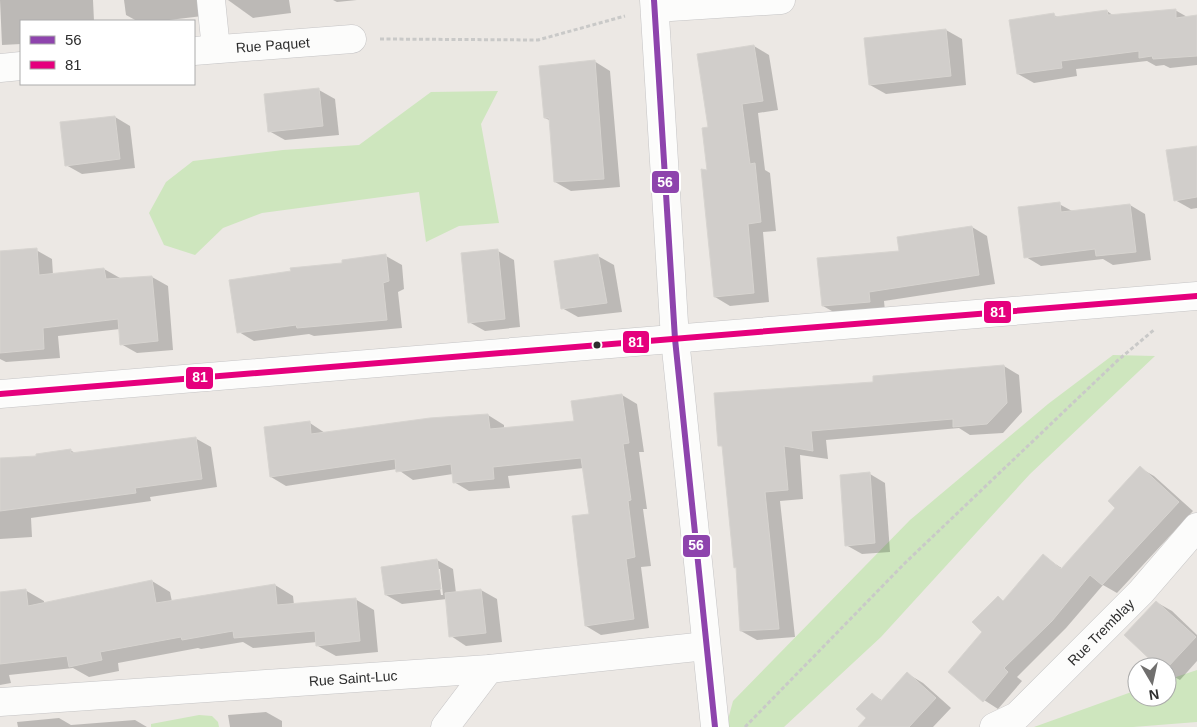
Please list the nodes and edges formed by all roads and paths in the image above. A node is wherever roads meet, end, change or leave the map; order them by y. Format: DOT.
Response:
graph roads {
  1 [pos="211,0"];
  2 [pos="781,0"];
  3 [pos="654,4"];
  4 [pos="352,39"];
  5 [pos="205,50"];
  6 [pos="20,66"];
  7 [pos="0,68"];
  8 [pos="1197,296"];
  9 [pos="1156,327"];
  10 [pos="675,338"];
  11 [pos="0,394"];
  12 [pos="1197,527"];
  13 [pos="706,646"];
  14 [pos="489,669"];
  15 [pos="0,702"];
  16 [pos="444,727"];
  17 [pos="715,727"];
  18 [pos="745,727"];
  19 [pos="994,727"];
  1 -- 5 [label="street"];
  2 -- 3 [label="street"];
  3 -- 4 [label="path"];
  3 -- 10 [label="street"];
  4 -- 5 [label="street, Rue Paquet"];
  6 -- 7 [label="street"];
  8 -- 10 [label="street"];
  9 -- 18 [label="path"];
  10 -- 11 [label="street"];
  10 -- 13 [label="street"];
  12 -- 19 [label="street, Rue Tremblay"];
  13 -- 14 [label="street, Rue Saint-Luc"];
  13 -- 17 [label="street"];
  14 -- 15 [label="street, Rue Saint-Luc"];
  14 -- 16 [label="street"];
}
